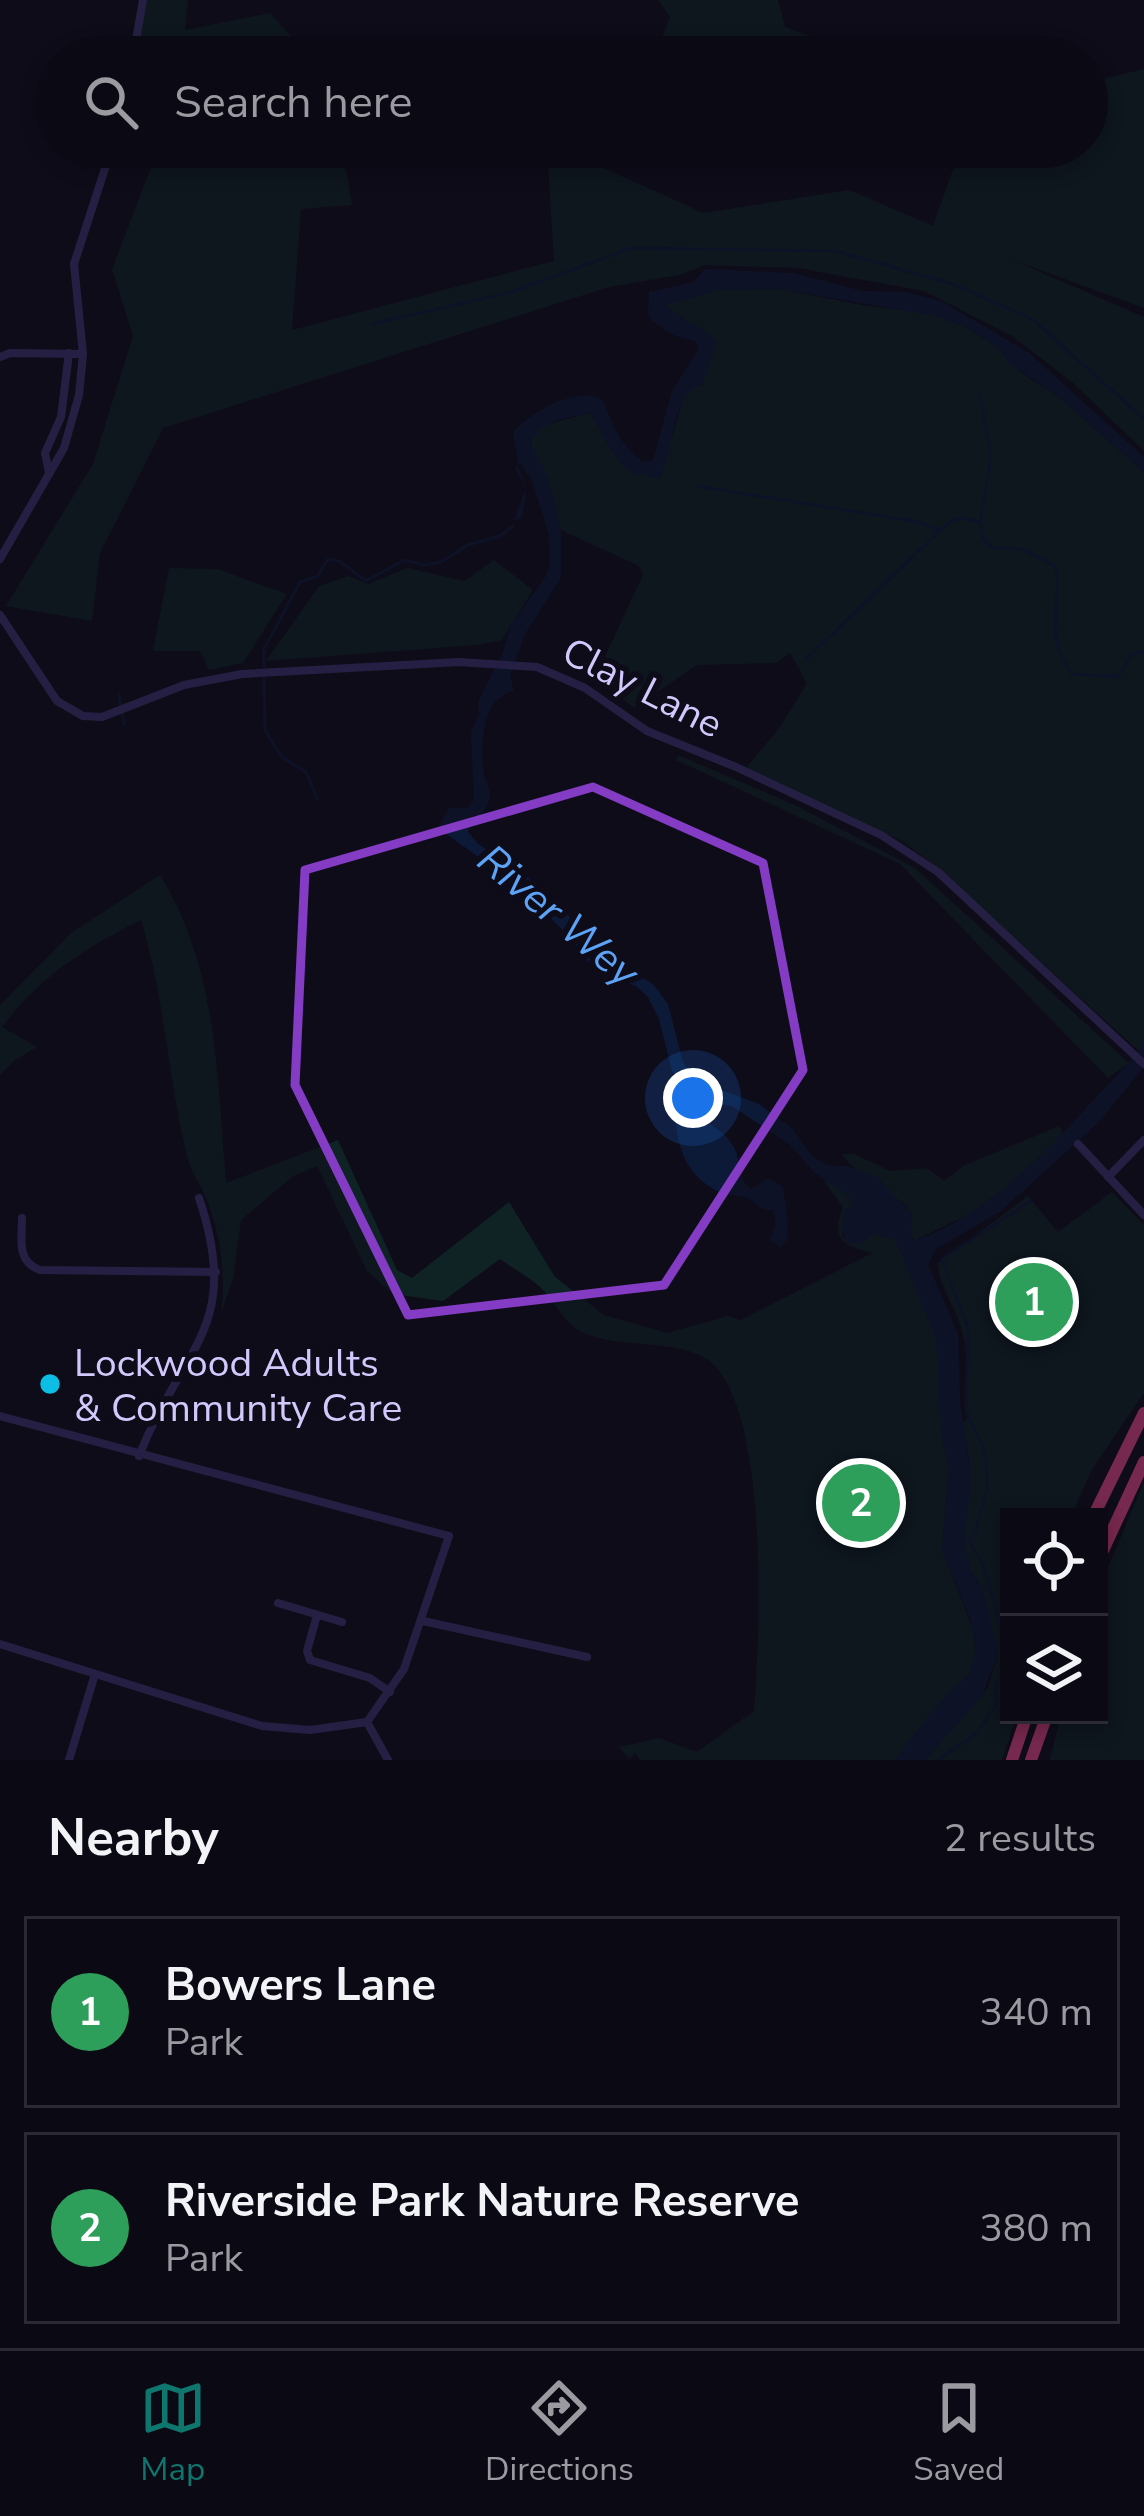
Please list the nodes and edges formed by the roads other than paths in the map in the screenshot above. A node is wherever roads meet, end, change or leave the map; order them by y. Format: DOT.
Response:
graph roads {
  1 [pos="142,0"];
  2 [pos="137,36"];
  3 [pos="105,168"];
  4 [pos="69,353"];
  5 [pos="82,354"];
  6 [pos="0,357"];
  7 [pos="50,475"];
  8 [pos="0,559"];
  9 [pos="0,615"];
  10 [pos="1144,1064"];
  11 [pos="1144,1140"];
  12 [pos="1078,1144"];
  13 [pos="1108,1177"];
  14 [pos="199,1198"];
  15 [pos="1144,1216"];
  16 [pos="22,1218"];
  17 [pos="216,1272"];
  18 [pos="1144,1413"];
  19 [pos="0,1416"];
  20 [pos="140,1456"];
  21 [pos="1144,1462"];
  22 [pos="1097,1508"];
  23 [pos="1108,1540"];
  24 [pos="278,1603"];
  25 [pos="317,1615"];
  26 [pos="423,1621"];
  27 [pos="342,1622"];
  28 [pos="0,1644"];
  29 [pos="587,1657"];
  30 [pos="95,1674"];
  31 [pos="390,1692"];
  32 [pos="367,1722"];
  33 [pos="1024,1724"];
  34 [pos="1044,1724"];
  35 [pos="69,1760"];
  36 [pos="388,1760"];
  37 [pos="1012,1760"];
  38 [pos="1031,1760"];
  1 -- 2 [label="street"];
  3 -- 5 [label="street"];
  4 -- 5 [label="street"];
  4 -- 6 [label="street"];
  4 -- 7 [label="street"];
  5 -- 7 [label="street"];
  7 -- 8 [label="street"];
  9 -- 10 [label="street, Clay Lane"];
  11 -- 13 [label="street"];
  12 -- 13 [label="street"];
  13 -- 15 [label="street"];
  14 -- 17 [label="street"];
  16 -- 17 [label="street"];
  17 -- 20 [label="street"];
  18 -- 22 [label="highway"];
  19 -- 20 [label="street"];
  20 -- 26 [label="street"];
  21 -- 23 [label="highway"];
  24 -- 25 [label="street"];
  25 -- 27 [label="street"];
  25 -- 31 [label="street"];
  26 -- 29 [label="street"];
  26 -- 31 [label="street"];
  28 -- 30 [label="street"];
  30 -- 32 [label="street"];
  30 -- 35 [label="street"];
  31 -- 32 [label="street"];
  32 -- 36 [label="street"];
  33 -- 37 [label="highway"];
  34 -- 38 [label="highway"];
}
